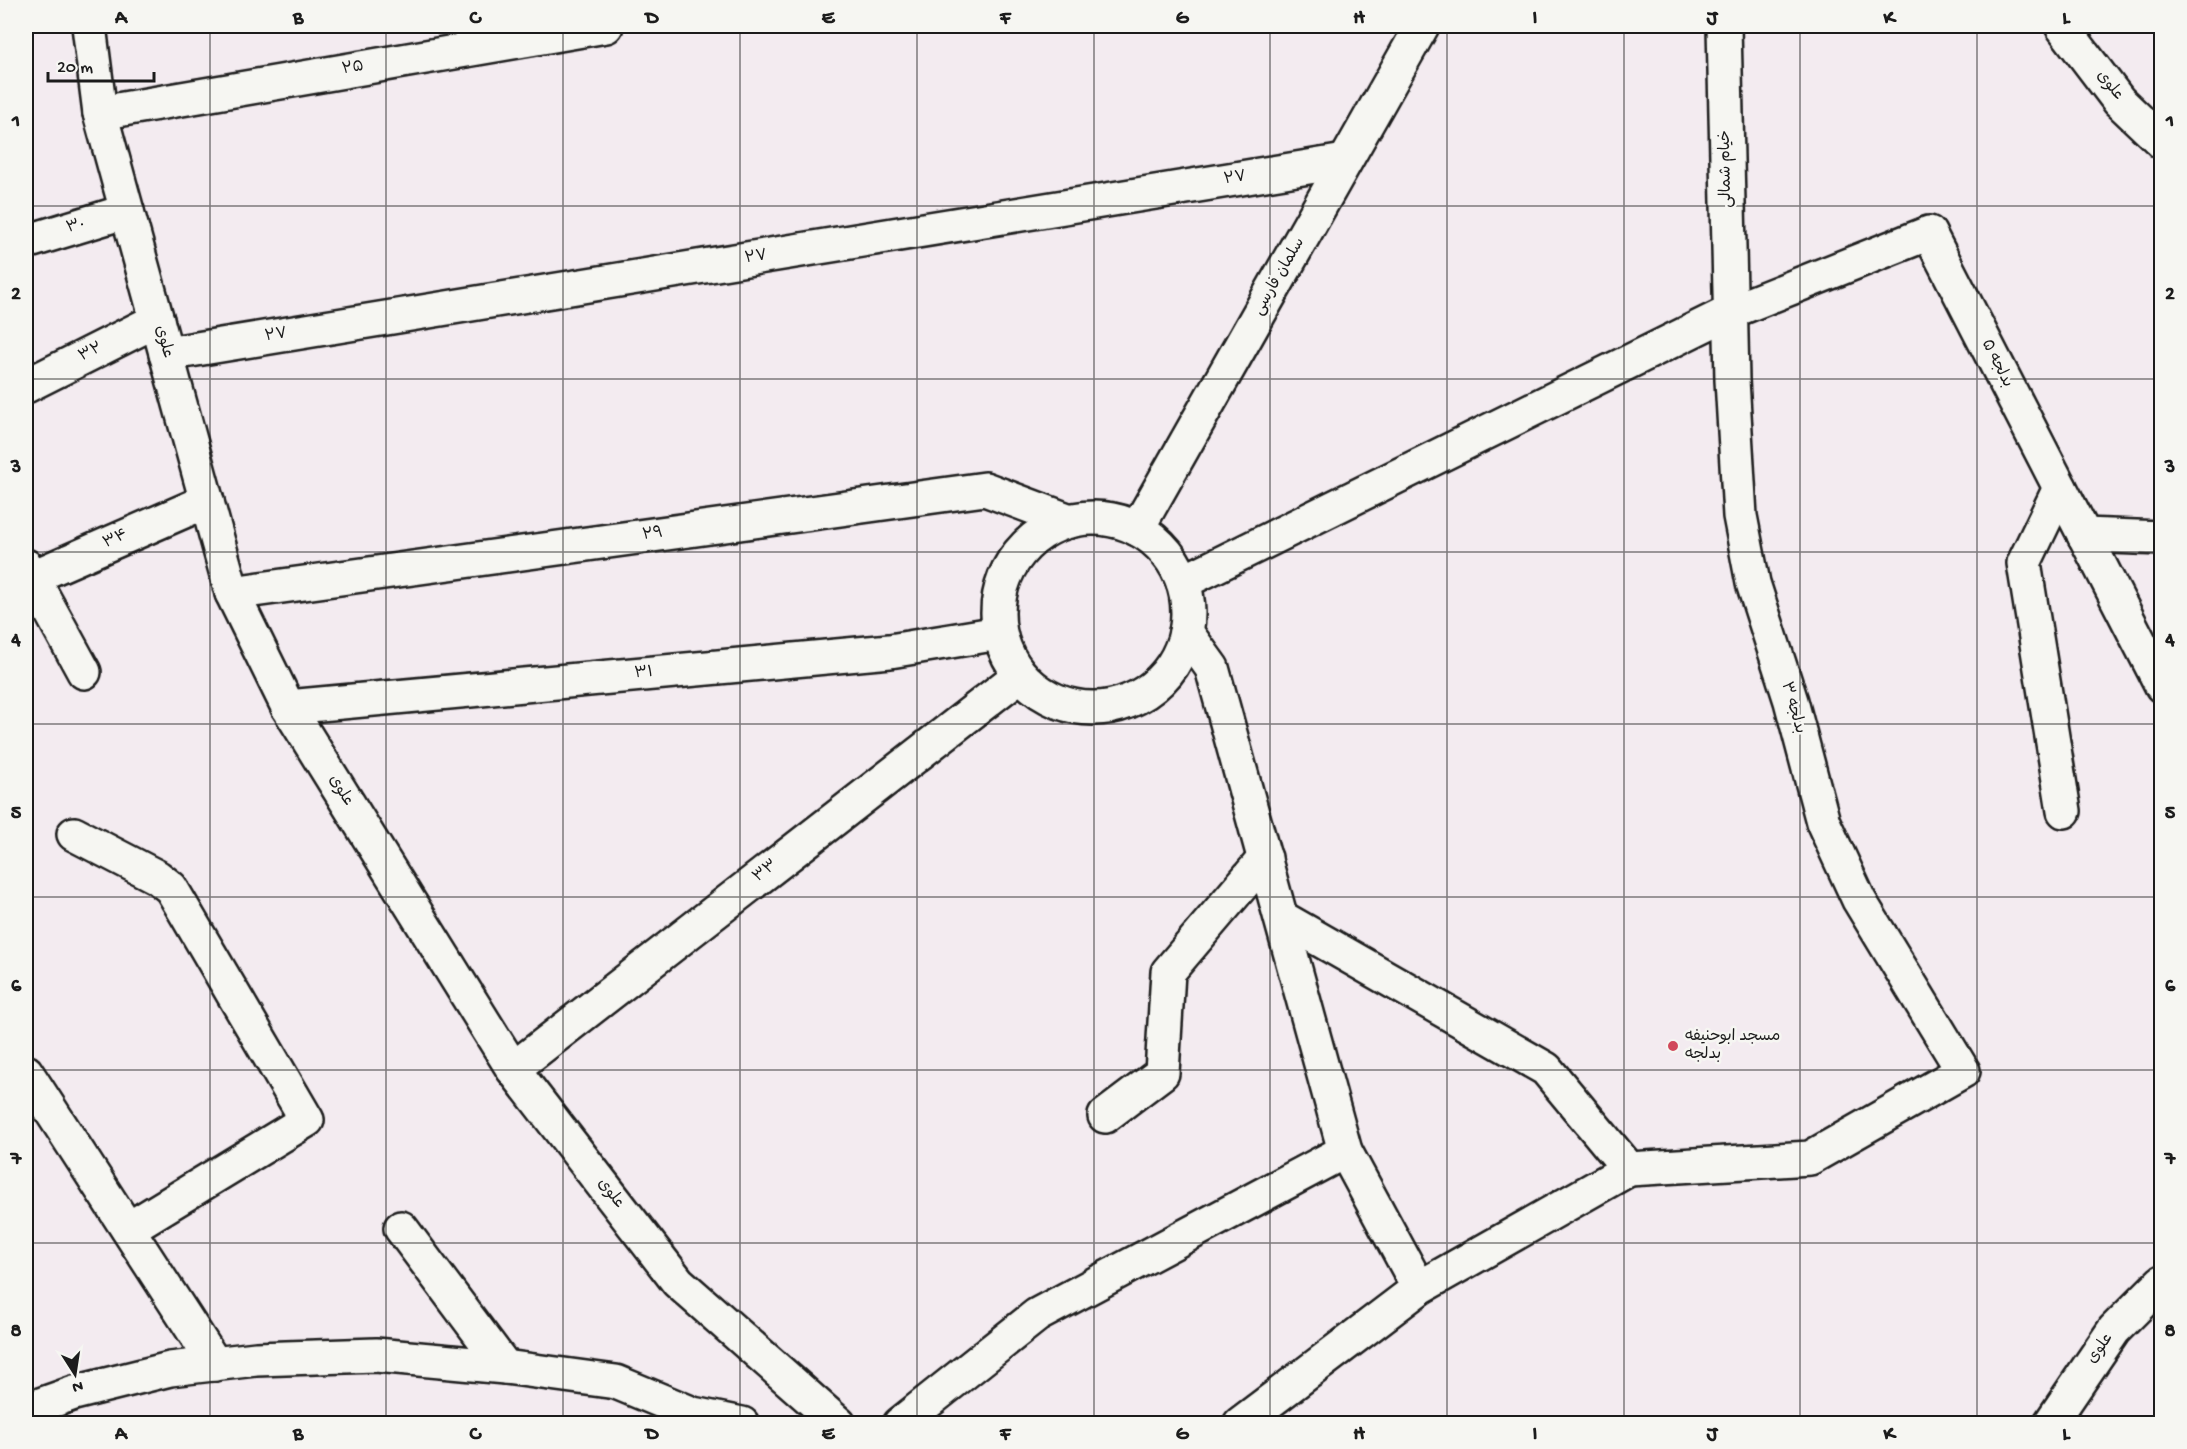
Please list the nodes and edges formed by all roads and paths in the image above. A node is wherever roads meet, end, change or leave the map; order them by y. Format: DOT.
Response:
graph roads {
  1 [pos="89,26"];
  2 [pos="606,26"];
  3 [pos="1422,26"];
  4 [pos="1724,26"];
  5 [pos="2062,26"];
  6 [pos="100,113"];
  7 [pos="2162,142"];
  8 [pos="1345,161"];
  9 [pos="127,211"];
  10 [pos="26,242"];
  11 [pos="1730,312"];
  12 [pos="157,320"];
  13 [pos="166,354"];
  14 [pos="26,386"];
  15 [pos="2060,488"];
  16 [pos="207,501"];
  17 [pos="1070,521"];
  18 [pos="1137,529"];
  19 [pos="2084,535"];
  20 [pos="2162,538"];
  21 [pos="27,574"];
  22 [pos="1183,582"];
  23 [pos="232,593"];
  24 [pos="1186,632"];
  25 [pos="999,633"];
  26 [pos="84,672"];
  27 [pos="1020,675"];
  28 [pos="2162,686"];
  29 [pos="288,707"];
  30 [pos="2064,811"];
  31 [pos="74,834"];
  32 [pos="1265,858"];
  33 [pos="1282,918"];
  34 [pos="513,1069"];
  35 [pos="26,1072"];
  36 [pos="1104,1116"];
  37 [pos="1345,1151"];
  38 [pos="1629,1169"];
  39 [pos="401,1228"];
  40 [pos="128,1229"];
  41 [pos="2162,1282"];
  42 [pos="1419,1288"];
  43 [pos="215,1364"];
  44 [pos="506,1367"];
  45 [pos="26,1410"];
  46 [pos="742,1424"];
  47 [pos="839,1424"];
  48 [pos="900,1424"];
  49 [pos="1240,1424"];
  50 [pos="2050,1424"];
  1 -- 6 [label="street, علوی"];
  2 -- 6 [label="street, ۲۵"];
  3 -- 8 [label="street, سلمان فارسی"];
  4 -- 11 [label="street, خیام شمالی"];
  5 -- 7 [label="street, علوی"];
  6 -- 9 [label="street, علوی"];
  8 -- 13 [label="street, ۲۷"];
  8 -- 18 [label="street, سلمان فارسی"];
  9 -- 10 [label="street, ۳۰"];
  9 -- 12 [label="street, علوی"];
  11 -- 15 [label="street, بدلجه ۵"];
  11 -- 22 [label="street"];
  11 -- 38 [label="street, بدلجه ۳"];
  12 -- 13 [label="street, علوی"];
  12 -- 14 [label="street, ۳۲"];
  13 -- 16 [label="street, علوی"];
  15 -- 19 [label="street, بدلجه ۵"];
  15 -- 30 [label="street"];
  16 -- 21 [label="street, ۳۴"];
  16 -- 23 [label="street, علوی"];
  17 -- 18 [label="street"];
  17 -- 23 [label="street, ۲۹"];
  17 -- 25 [label="street"];
  18 -- 22 [label="street"];
  19 -- 20 [label="street"];
  19 -- 28 [label="street, بدلجه ۵"];
  21 -- 26 [label="street"];
  22 -- 24 [label="street"];
  23 -- 29 [label="street, علوی"];
  24 -- 27 [label="street"];
  24 -- 32 [label="street"];
  25 -- 27 [label="street"];
  25 -- 29 [label="street, ۳۱"];
  27 -- 34 [label="street, ۳۳"];
  29 -- 34 [label="street, علوی"];
  31 -- 40 [label="street"];
  32 -- 33 [label="street"];
  32 -- 36 [label="street"];
  33 -- 37 [label="street"];
  33 -- 38 [label="street"];
  34 -- 47 [label="street, علوی"];
  35 -- 40 [label="street"];
  37 -- 42 [label="street"];
  37 -- 48 [label="street"];
  38 -- 42 [label="street"];
  39 -- 44 [label="street"];
  40 -- 43 [label="street"];
  41 -- 50 [label="street, علوی"];
  42 -- 49 [label="street"];
  43 -- 44 [label="street"];
  43 -- 45 [label="street"];
  44 -- 46 [label="street"];
}
